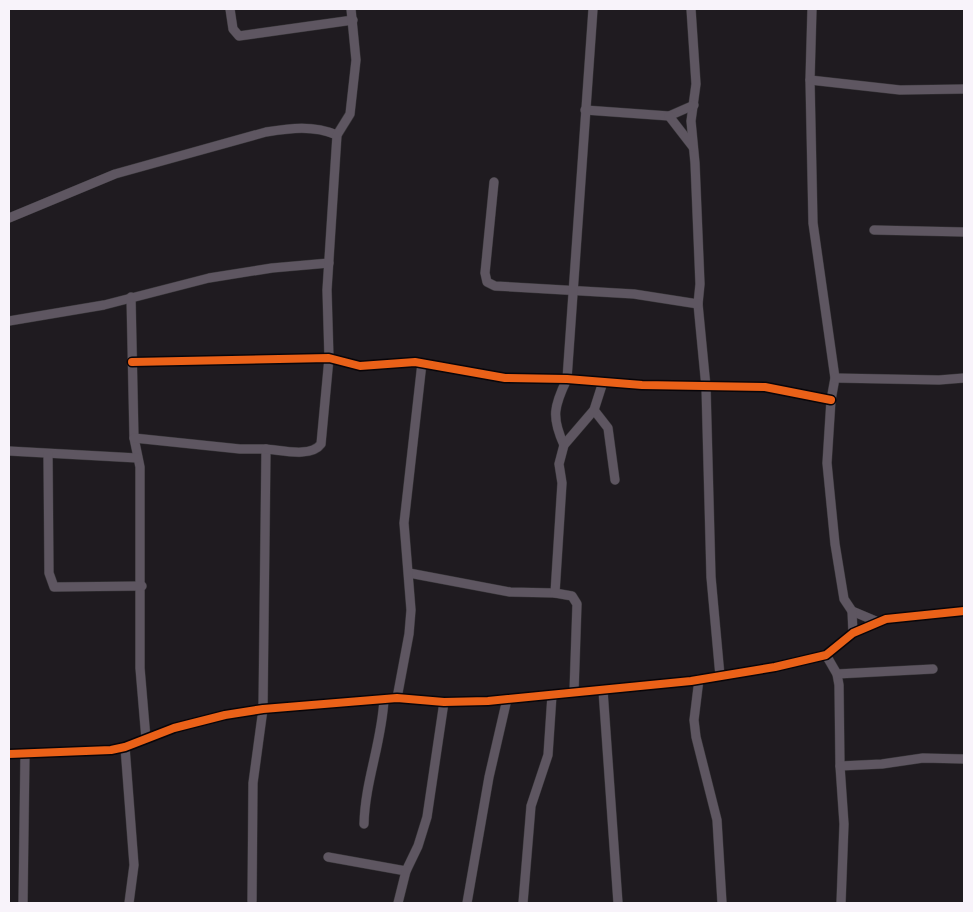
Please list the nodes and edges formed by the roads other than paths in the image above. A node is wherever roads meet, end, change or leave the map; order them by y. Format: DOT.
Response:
graph roads {
  1 [pos="230,9"];
  2 [pos="351,9"];
  3 [pos="593,9"];
  4 [pos="691,9"];
  5 [pos="812,9"];
  6 [pos="353,20"];
  7 [pos="810,80"];
  8 [pos="964,89"];
  9 [pos="694,105"];
  10 [pos="585,110"];
  11 [pos="670,116"];
  12 [pos="337,135"];
  13 [pos="693,147"];
  14 [pos="494,182"];
  15 [pos="9,218"];
  16 [pos="874,230"];
  17 [pos="964,232"];
  18 [pos="328,263"];
  19 [pos="574,291"];
  20 [pos="131,297"];
  21 [pos="698,304"];
  22 [pos="9,321"];
  23 [pos="329,358"];
  24 [pos="132,362"];
  25 [pos="422,363"];
  26 [pos="835,378"];
  27 [pos="964,378"];
  28 [pos="566,379"];
  29 [pos="603,382"];
  30 [pos="706,387"];
  31 [pos="831,400"];
  32 [pos="594,410"];
  33 [pos="134,438"];
  34 [pos="564,445"];
  35 [pos="266,449"];
  36 [pos="9,451"];
  37 [pos="48,454"];
  38 [pos="137,458"];
  39 [pos="615,480"];
  40 [pos="409,573"];
  41 [pos="142,586"];
  42 [pos="555,593"];
  43 [pos="852,611"];
  44 [pos="964,611"];
  45 [pos="878,622"];
  46 [pos="853,633"];
  47 [pos="826,655"];
  48 [pos="933,669"];
  49 [pos="837,674"];
  50 [pos="720,676"];
  51 [pos="700,680"];
  52 [pos="603,690"];
  53 [pos="574,692"];
  54 [pos="552,695"];
  55 [pos="397,698"];
  56 [pos="384,699"];
  57 [pos="507,699"];
  58 [pos="444,702"];
  59 [pos="262,709"];
  60 [pos="146,739"];
  61 [pos="125,747"];
  62 [pos="9,754"];
  63 [pos="25,754"];
  64 [pos="964,759"];
  65 [pos="840,766"];
  66 [pos="364,824"];
  67 [pos="328,857"];
  68 [pos="406,871"];
  69 [pos="252,901"];
  70 [pos="24,903"];
  71 [pos="129,903"];
  72 [pos="398,903"];
  73 [pos="467,903"];
  74 [pos="523,903"];
  75 [pos="618,903"];
  76 [pos="722,903"];
  77 [pos="841,903"];
  1 -- 6 [label="street"];
  2 -- 6 [label="street"];
  3 -- 10 [label="street"];
  4 -- 9 [label="street"];
  5 -- 7 [label="street"];
  6 -- 12 [label="street"];
  7 -- 8 [label="street"];
  7 -- 26 [label="street"];
  9 -- 11 [label="street"];
  9 -- 13 [label="street"];
  10 -- 11 [label="street"];
  10 -- 19 [label="street"];
  11 -- 13 [label="street"];
  12 -- 15 [label="street"];
  12 -- 18 [label="street"];
  13 -- 21 [label="street"];
  14 -- 19 [label="street"];
  16 -- 17 [label="street"];
  18 -- 20 [label="street"];
  18 -- 23 [label="street"];
  19 -- 21 [label="street"];
  19 -- 28 [label="street"];
  20 -- 22 [label="street"];
  20 -- 24 [label="street"];
  21 -- 30 [label="street"];
  23 -- 24 [label="street"];
  23 -- 25 [label="street"];
  23 -- 35 [label="street"];
  24 -- 33 [label="street"];
  25 -- 28 [label="street"];
  25 -- 40 [label="street"];
  26 -- 27 [label="street"];
  26 -- 31 [label="street"];
  28 -- 29 [label="street"];
  28 -- 34 [label="street"];
  29 -- 30 [label="street"];
  29 -- 32 [label="street"];
  30 -- 31 [label="street"];
  30 -- 50 [label="street"];
  31 -- 43 [label="street"];
  32 -- 34 [label="street"];
  32 -- 39 [label="street"];
  33 -- 35 [label="street"];
  33 -- 38 [label="street"];
  34 -- 42 [label="street"];
  35 -- 59 [label="street"];
  36 -- 37 [label="street"];
  37 -- 38 [label="street"];
  37 -- 41 [label="street"];
  38 -- 41 [label="street"];
  40 -- 42 [label="street"];
  40 -- 55 [label="street"];
  41 -- 60 [label="street"];
  42 -- 53 [label="street"];
  43 -- 45 [label="street"];
  43 -- 46 [label="street"];
  44 -- 45 [label="street"];
  45 -- 46 [label="street"];
  46 -- 47 [label="street"];
  47 -- 49 [label="street"];
  47 -- 50 [label="street"];
  48 -- 49 [label="street"];
  49 -- 65 [label="street"];
  50 -- 51 [label="street"];
  51 -- 52 [label="street"];
  51 -- 76 [label="street"];
  52 -- 53 [label="street"];
  52 -- 75 [label="street"];
  53 -- 54 [label="street"];
  54 -- 57 [label="street"];
  54 -- 74 [label="street"];
  55 -- 56 [label="street"];
  55 -- 58 [label="street"];
  56 -- 59 [label="street"];
  56 -- 66 [label="street"];
  57 -- 58 [label="street"];
  57 -- 73 [label="street"];
  58 -- 68 [label="street"];
  59 -- 60 [label="street"];
  59 -- 69 [label="street"];
  60 -- 61 [label="street"];
  61 -- 63 [label="street"];
  61 -- 71 [label="street"];
  62 -- 63 [label="street"];
  63 -- 70 [label="street"];
  64 -- 65 [label="street"];
  65 -- 77 [label="street"];
  67 -- 68 [label="street"];
  68 -- 72 [label="street"];
}
